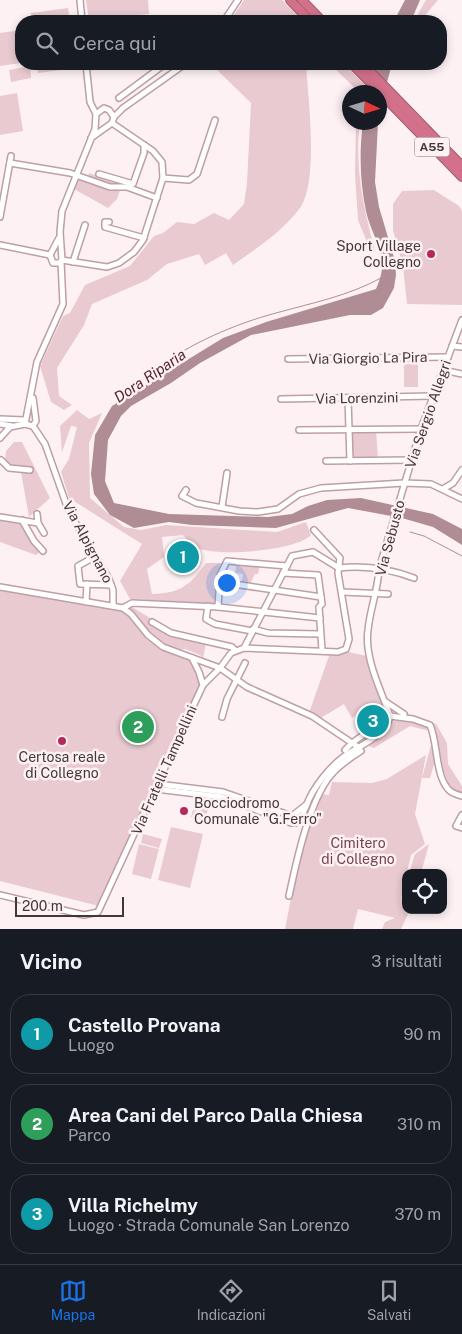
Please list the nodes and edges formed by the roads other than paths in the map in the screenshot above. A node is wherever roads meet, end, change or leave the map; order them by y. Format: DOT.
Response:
graph roads {
  1 [pos="80,0"];
  2 [pos="238,0"];
  3 [pos="290,0"];
  4 [pos="302,0"];
  5 [pos="81,15"];
  6 [pos="228,15"];
  7 [pos="304,15"];
  8 [pos="316,15"];
  9 [pos="87,70"];
  10 [pos="157,70"];
  11 [pos="177,70"];
  12 [pos="358,70"];
  13 [pos="368,70"];
  14 [pos="118,98"];
  15 [pos="123,108"];
  16 [pos="110,110"];
  17 [pos="98,111"];
  18 [pos="406,114"];
  19 [pos="114,117"];
  20 [pos="214,120"];
  21 [pos="96,122"];
  22 [pos="112,123"];
  23 [pos="104,127"];
  24 [pos="91,138"];
  25 [pos="144,146"];
  26 [pos="11,156"];
  27 [pos="140,156"];
  28 [pos="10,163"];
  29 [pos="462,166"];
  30 [pos="99,174"];
  31 [pos="75,175"];
  32 [pos="462,177"];
  33 [pos="164,178"];
  34 [pos="3,187"];
  35 [pos="157,198"];
  36 [pos="0,217"];
  37 [pos="109,222"];
  38 [pos="86,225"];
  39 [pos="60,232"];
  40 [pos="144,238"];
  41 [pos="0,245"];
  42 [pos="78,248"];
  43 [pos="52,253"];
  44 [pos="60,259"];
  45 [pos="74,262"];
  46 [pos="462,320"];
  47 [pos="462,341"];
  48 [pos="453,343"];
  49 [pos="462,347"];
  50 [pos="448,357"];
  51 [pos="288,359"];
  52 [pos="443,370"];
  53 [pos="462,374"];
  54 [pos="33,390"];
  55 [pos="433,396"];
  56 [pos="348,398"];
  57 [pos="281,399"];
  58 [pos="34,417"];
  59 [pos="0,420"];
  60 [pos="25,421"];
  61 [pos="0,424"];
  62 [pos="17,426"];
  63 [pos="33,426"];
  64 [pos="421,428"];
  65 [pos="299,430"];
  66 [pos="348,430"];
  67 [pos="0,438"];
  68 [pos="1,460"];
  69 [pos="411,460"];
  70 [pos="326,461"];
  71 [pos="350,461"];
  72 [pos="30,470"];
  73 [pos="462,470"];
  74 [pos="227,473"];
  75 [pos="404,483"];
  76 [pos="443,489"];
  77 [pos="186,490"];
  78 [pos="462,499"];
  79 [pos="222,508"];
  80 [pos="36,514"];
  81 [pos="0,517"];
  82 [pos="22,520"];
  83 [pos="38,523"];
  84 [pos="314,530"];
  85 [pos="44,533"];
  86 [pos="43,551"];
  87 [pos="96,556"];
  88 [pos="287,566"];
  89 [pos="339,568"];
  90 [pos="379,569"];
  91 [pos="283,573"];
  92 [pos="414,578"];
  93 [pos="220,582"];
  94 [pos="87,584"];
  95 [pos="111,585"];
  96 [pos="0,587"];
  97 [pos="274,591"];
  98 [pos="342,592"];
  99 [pos="376,593"];
  100 [pos="388,594"];
  101 [pos="321,597"];
  102 [pos="86,602"];
  103 [pos="113,605"];
  104 [pos="208,606"];
  105 [pos="218,607"];
  106 [pos="123,608"];
  107 [pos="263,612"];
  108 [pos="320,618"];
  109 [pos="152,622"];
  110 [pos="253,630"];
  111 [pos="320,634"];
  112 [pos="244,648"];
  113 [pos="235,650"];
  114 [pos="322,650"];
  115 [pos="189,656"];
  116 [pos="207,662"];
  117 [pos="245,663"];
  118 [pos="220,668"];
  119 [pos="199,672"];
  120 [pos="212,675"];
  121 [pos="236,679"];
  122 [pos="203,685"];
  123 [pos="385,701"];
  124 [pos="404,714"];
  125 [pos="390,716"];
  126 [pos="222,717"];
  127 [pos="352,742"];
  128 [pos="359,749"];
  129 [pos="345,750"];
  130 [pos="157,786"];
  131 [pos="462,796"];
  132 [pos="462,815"];
  133 [pos="462,828"];
  134 [pos="0,895"];
  135 [pos="289,896"];
  1 -- 5 [label="street"];
  2 -- 6 [label="street"];
  3 -- 7 [label="highway"];
  4 -- 8 [label="highway"];
  9 -- 17 [label="street"];
  10 -- 14 [label="street"];
  11 -- 15 [label="street"];
  12 -- 18 [label="highway, A55"];
  13 -- 18 [label="highway, A55"];
  15 -- 16 [label="street"];
  15 -- 19 [label="street"];
  16 -- 17 [label="street"];
  16 -- 19 [label="street"];
  17 -- 21 [label="street"];
  18 -- 29 [label="highway, A55"];
  18 -- 32 [label="highway, A55"];
  19 -- 22 [label="street"];
  20 -- 33 [label="street"];
  21 -- 23 [label="street"];
  21 -- 24 [label="street"];
  22 -- 23 [label="street"];
  22 -- 25 [label="street"];
  23 -- 24 [label="street"];
  24 -- 31 [label="street"];
  25 -- 27 [label="street"];
  25 -- 30 [label="street"];
  25 -- 33 [label="street"];
  26 -- 28 [label="street"];
  28 -- 31 [label="street"];
  28 -- 34 [label="street"];
  31 -- 35 [label="street"];
  31 -- 39 [label="street"];
  33 -- 35 [label="street"];
  34 -- 36 [label="street"];
  35 -- 40 [label="street"];
  37 -- 40 [label="street"];
  38 -- 42 [label="street"];
  39 -- 43 [label="street"];
  39 -- 44 [label="street"];
  40 -- 45 [label="street"];
  41 -- 43 [label="street"];
  42 -- 44 [label="street"];
  42 -- 45 [label="street"];
  43 -- 44 [label="street"];
  43 -- 44 [label="street"];
  44 -- 45 [label="street"];
  44 -- 54 [label="street"];
  46 -- 48 [label="street, Via Sergio Allegri"];
  47 -- 48 [label="street"];
  48 -- 49 [label="street, Via Sergio Allegri"];
  48 -- 50 [label="street, Via Sergio Allegri"];
  50 -- 51 [label="street, Via Giorgio La Pira"];
  50 -- 52 [label="street, Via Sergio Allegri"];
  52 -- 53 [label="street"];
  52 -- 55 [label="street, Via Sergio Allegri"];
  54 -- 58 [label="street"];
  54 -- 60 [label="street"];
  55 -- 56 [label="street, Via Lorenzini"];
  55 -- 64 [label="street, Via Sergio Allegri"];
  56 -- 57 [label="street, Via Lorenzini"];
  56 -- 66 [label="street"];
  58 -- 60 [label="street"];
  58 -- 63 [label="street"];
  59 -- 60 [label="street"];
  60 -- 62 [label="street"];
  60 -- 63 [label="street"];
  61 -- 62 [label="street"];
  62 -- 67 [label="street"];
  63 -- 87 [label="street, Via Alpignano"];
  64 -- 66 [label="street"];
  64 -- 69 [label="street, Via Sergio Allegri"];
  65 -- 66 [label="street"];
  66 -- 71 [label="street"];
  68 -- 72 [label="street"];
  69 -- 71 [label="street"];
  69 -- 75 [label="street, Via Sergio Allegri"];
  70 -- 71 [label="street"];
  73 -- 76 [label="street"];
  74 -- 79 [label="street"];
  75 -- 76 [label="street"];
  75 -- 79 [label="street"];
  75 -- 90 [label="street, Via Sebusto"];
  76 -- 78 [label="street"];
  77 -- 79 [label="street"];
  80 -- 83 [label="street"];
  81 -- 82 [label="street"];
  82 -- 83 [label="street"];
  82 -- 86 [label="street"];
  83 -- 85 [label="street"];
  84 -- 89 [label="street"];
  87 -- 94 [label="street"];
  87 -- 95 [label="street, Via Alpignano"];
  88 -- 89 [label="street"];
  88 -- 91 [label="street"];
  88 -- 93 [label="street"];
  89 -- 90 [label="street"];
  89 -- 98 [label="street"];
  90 -- 92 [label="street"];
  90 -- 99 [label="street, Via Sebusto"];
  91 -- 97 [label="street"];
  91 -- 101 [label="street"];
  93 -- 97 [label="street"];
  93 -- 105 [label="street"];
  94 -- 95 [label="street"];
  94 -- 102 [label="street"];
  95 -- 103 [label="street, Via Alpignano"];
  96 -- 102 [label="street"];
  97 -- 101 [label="street"];
  97 -- 107 [label="street"];
  98 -- 99 [label="street"];
  98 -- 114 [label="street"];
  99 -- 100 [label="street, Via Sebusto"];
  99 -- 123 [label="street, Via Sebusto"];
  101 -- 108 [label="street"];
  102 -- 103 [label="street"];
  103 -- 106 [label="street"];
  104 -- 105 [label="street"];
  104 -- 106 [label="street"];
  104 -- 110 [label="street"];
  105 -- 107 [label="street"];
  106 -- 115 [label="street"];
  107 -- 108 [label="street"];
  107 -- 110 [label="street"];
  108 -- 111 [label="street"];
  109 -- 113 [label="street"];
  110 -- 111 [label="street"];
  110 -- 112 [label="street"];
  111 -- 114 [label="street"];
  112 -- 113 [label="street"];
  112 -- 114 [label="street"];
  113 -- 118 [label="street, Via Fratelli Tampellini"];
  115 -- 116 [label="street"];
  115 -- 119 [label="street"];
  116 -- 118 [label="street"];
  116 -- 120 [label="street"];
  117 -- 121 [label="street"];
  118 -- 120 [label="street, Via Fratelli Tampellini"];
  118 -- 121 [label="street"];
  119 -- 120 [label="street"];
  119 -- 122 [label="street"];
  120 -- 122 [label="street, Via Fratelli Tampellini"];
  121 -- 126 [label="street"];
  121 -- 127 [label="street"];
  122 -- 130 [label="street, Via Fratelli Tampellini"];
  123 -- 124 [label="street"];
  123 -- 125 [label="street, Via Sebusto"];
  125 -- 127 [label="street"];
  125 -- 128 [label="street"];
  125 -- 131 [label="street"];
  127 -- 128 [label="street"];
  127 -- 129 [label="street"];
  128 -- 130 [label="street"];
  128 -- 135 [label="street"];
  130 -- 134 [label="street, Via Fratelli Tampellini"];
  132 -- 133 [label="street"];
}
